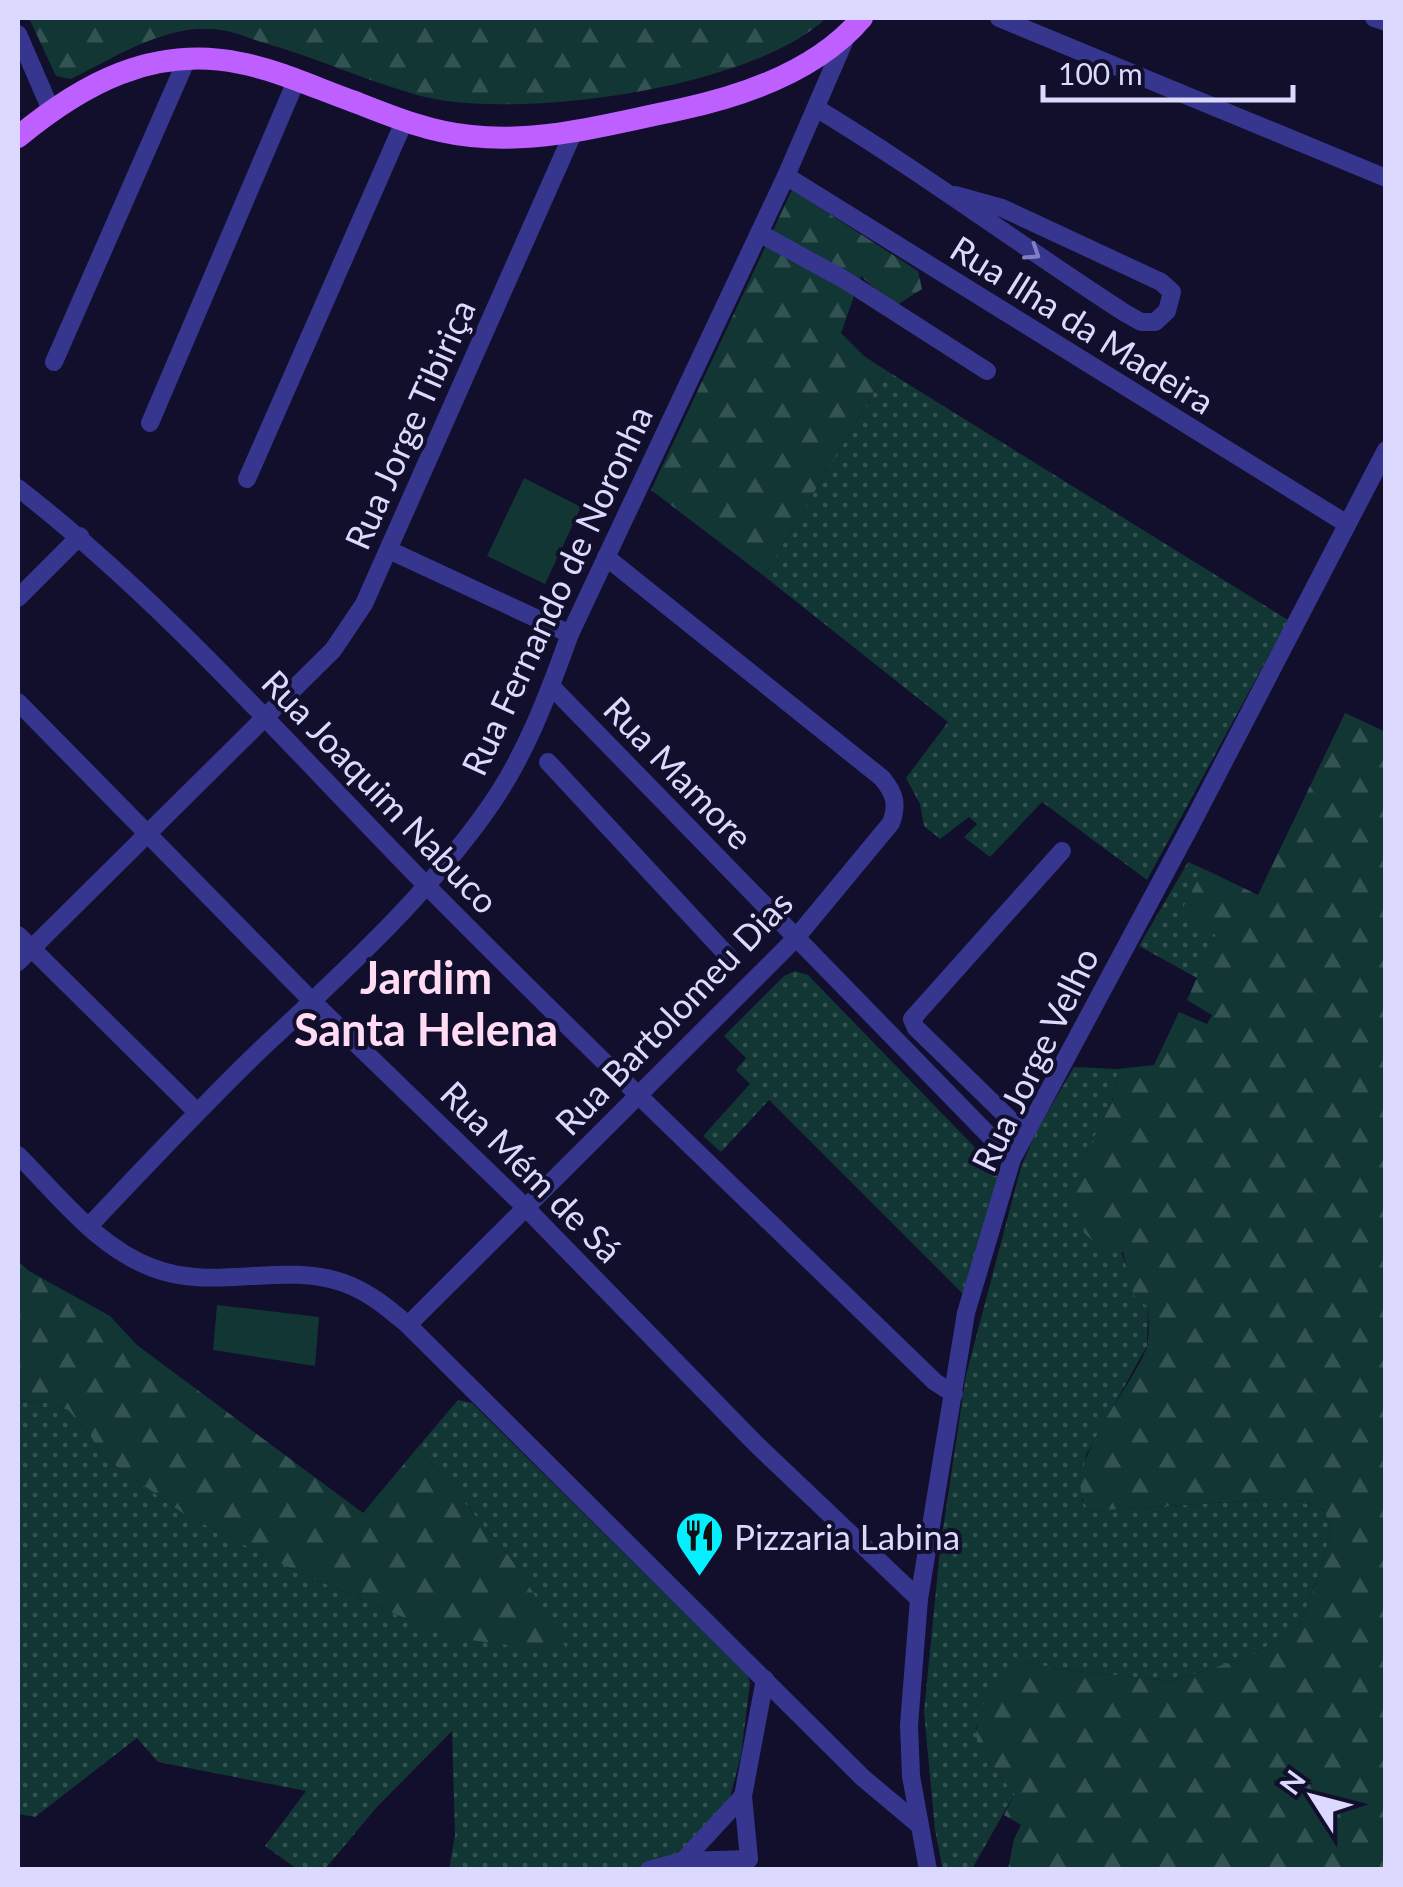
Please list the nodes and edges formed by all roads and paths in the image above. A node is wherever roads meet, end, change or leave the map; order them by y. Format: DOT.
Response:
graph roads {
  1 [pos="1000,18"];
  2 [pos="1374,18"];
  3 [pos="1386,22"];
  4 [pos="855,26"];
  5 [pos="18,34"];
  6 [pos="187,60"];
  7 [pos="296,81"];
  8 [pos="816,108"];
  9 [pos="50,110"];
  10 [pos="404,122"];
  11 [pos="574,131"];
  12 [pos="18,138"];
  13 [pos="786,176"];
  14 [pos="1386,178"];
  15 [pos="954,195"];
  16 [pos="759,234"];
  17 [pos="54,362"];
  18 [pos="988,371"];
  19 [pos="150,423"];
  20 [pos="1386,450"];
  21 [pos="247,478"];
  22 [pos="18,488"];
  23 [pos="1347,524"];
  24 [pos="80,536"];
  25 [pos="389,550"];
  26 [pos="606,557"];
  27 [pos="18,598"];
  28 [pos="570,634"];
  29 [pos="552,686"];
  30 [pos="18,702"];
  31 [pos="264,718"];
  32 [pos="548,762"];
  33 [pos="148,836"];
  34 [pos="1062,851"];
  35 [pos="426,886"];
  36 [pos="18,935"];
  37 [pos="795,939"];
  38 [pos="32,948"];
  39 [pos="729,957"];
  40 [pos="18,962"];
  41 [pos="312,1002"];
  42 [pos="639,1095"];
  43 [pos="197,1112"];
  44 [pos="1026,1134"];
  45 [pos="18,1155"];
  46 [pos="1012,1159"];
  47 [pos="526,1208"];
  48 [pos="88,1226"];
  49 [pos="408,1325"];
  50 [pos="954,1394"];
  51 [pos="919,1599"];
  52 [pos="765,1679"];
  53 [pos="743,1796"];
  54 [pos="918,1824"];
  55 [pos="682,1861"];
  56 [pos="756,1864"];
  57 [pos="648,1870"];
  58 [pos="928,1870"];
  1 -- 14 [label="street"];
  2 -- 3 [label="street"];
  4 -- 8 [label="street, Rua Fernando de Noronha"];
  4 -- 11 [label="main road"];
  5 -- 9 [label="street"];
  6 -- 7 [label="main road"];
  6 -- 9 [label="main road"];
  6 -- 17 [label="street"];
  7 -- 10 [label="main road"];
  7 -- 19 [label="street"];
  8 -- 13 [label="street, Rua Fernando de Noronha"];
  8 -- 15 [label="street"];
  9 -- 12 [label="main road"];
  10 -- 11 [label="main road"];
  10 -- 21 [label="street"];
  11 -- 25 [label="street, Rua Jorge Tibiriça"];
  13 -- 16 [label="street, Rua Fernando de Noronha"];
  13 -- 23 [label="street, Rua Ilha da Madeira"];
  15 -- 15 [label="street, one-way"];
  16 -- 18 [label="street"];
  16 -- 26 [label="street, Rua Fernando de Noronha"];
  20 -- 23 [label="street, Rua Jorge Velho"];
  22 -- 24 [label="street, Rua Joaquim Nabuco"];
  23 -- 44 [label="street, Rua Jorge Velho"];
  24 -- 27 [label="street"];
  24 -- 31 [label="street, Rua Joaquim Nabuco"];
  25 -- 28 [label="street"];
  25 -- 31 [label="street, Rua Jorge Tibiriça"];
  26 -- 28 [label="street, Rua Fernando de Noronha"];
  26 -- 37 [label="street, Rua Bartolomeu Dias"];
  28 -- 29 [label="street, Rua Fernando de Noronha"];
  29 -- 35 [label="street, Rua Fernando de Noronha"];
  29 -- 37 [label="street, Rua Mamore"];
  30 -- 33 [label="street, Rua Mém de Sá"];
  31 -- 33 [label="street, Rua Jorge Tibiriça"];
  31 -- 35 [label="street, Rua Joaquim Nabuco"];
  32 -- 39 [label="street"];
  33 -- 38 [label="street, Rua Jorge Tibiriça"];
  33 -- 41 [label="street, Rua Mém de Sá"];
  34 -- 44 [label="street"];
  35 -- 41 [label="street, Rua Fernando de Noronha"];
  35 -- 42 [label="street, Rua Joaquim Nabuco"];
  36 -- 38 [label="street"];
  37 -- 42 [label="street, Rua Bartolomeu Dias"];
  37 -- 46 [label="street, Rua Mamore"];
  38 -- 40 [label="street, Rua Jorge Tibiriça"];
  38 -- 43 [label="street"];
  41 -- 43 [label="street, Rua Fernando de Noronha"];
  41 -- 47 [label="street, Rua Mém de Sá"];
  42 -- 47 [label="street, Rua Bartolomeu Dias"];
  42 -- 50 [label="street, Rua Joaquim Nabuco"];
  43 -- 48 [label="street, Rua Fernando de Noronha"];
  44 -- 46 [label="street, Rua Jorge Velho"];
  45 -- 48 [label="street"];
  46 -- 50 [label="street, Rua Jorge Velho"];
  47 -- 49 [label="street, Rua Bartolomeu Dias"];
  47 -- 51 [label="street, Rua Mém de Sá"];
  48 -- 49 [label="street"];
  49 -- 52 [label="street"];
  50 -- 51 [label="street, Rua Jorge Velho"];
  51 -- 54 [label="street, Rua Jorge Velho"];
  52 -- 53 [label="street"];
  52 -- 54 [label="street"];
  53 -- 55 [label="street"];
  53 -- 56 [label="street"];
  54 -- 58 [label="street, Rua Jorge Velho"];
  55 -- 56 [label="street"];
  55 -- 57 [label="street"];
}
